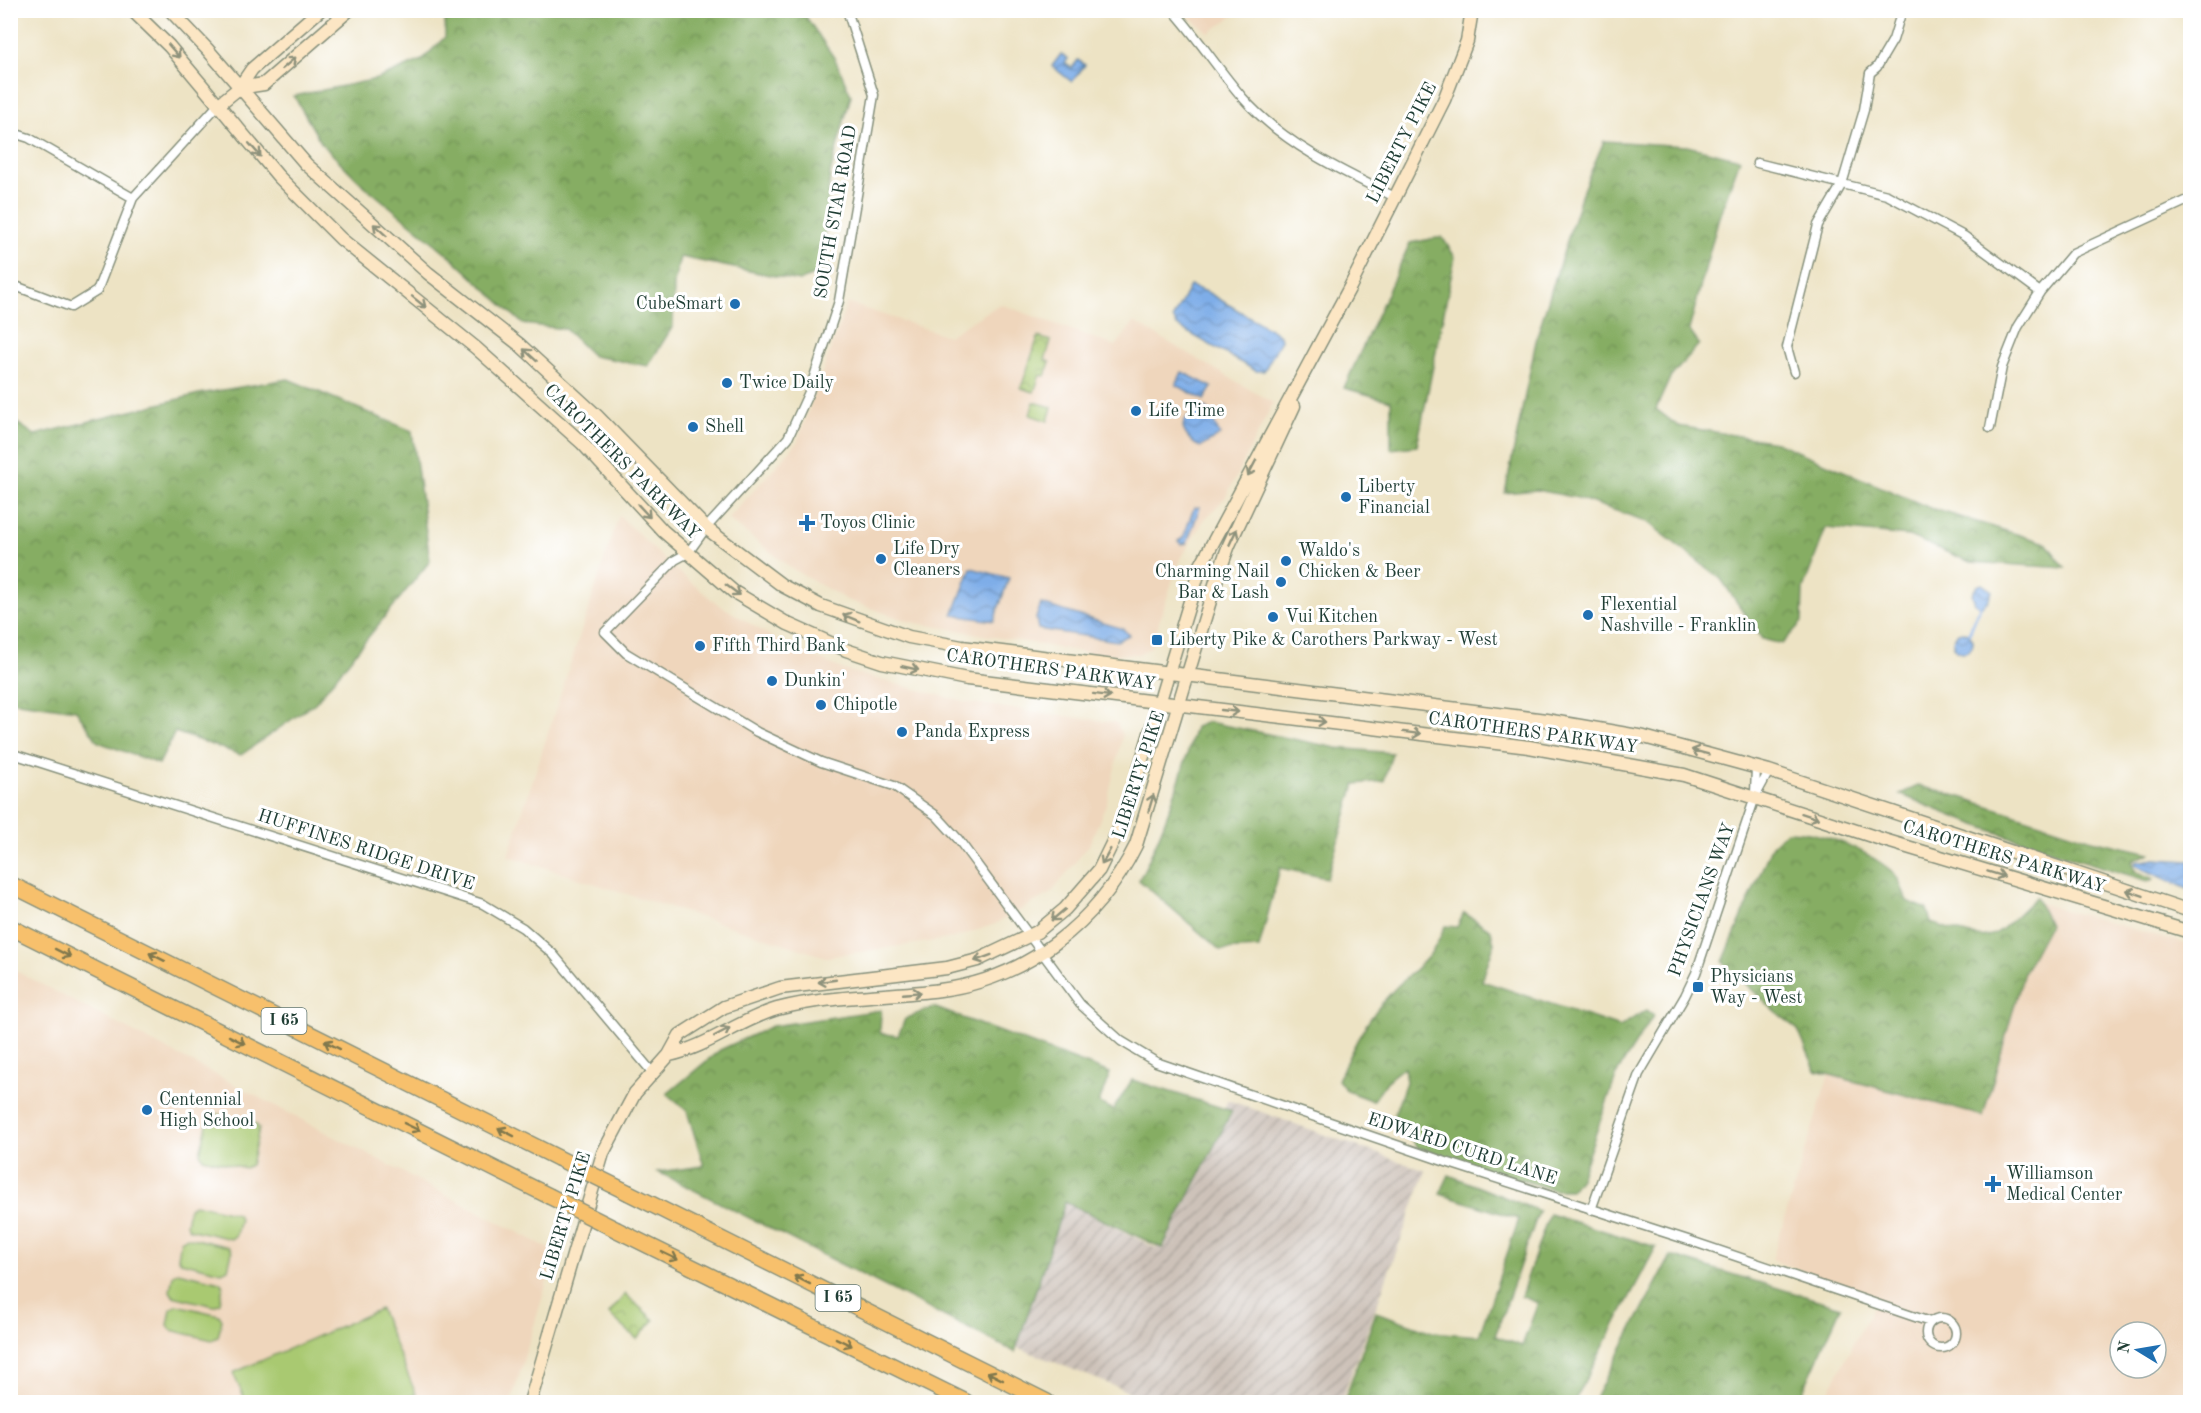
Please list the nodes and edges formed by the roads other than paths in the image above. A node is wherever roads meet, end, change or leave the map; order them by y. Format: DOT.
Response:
graph roads {
  1 [pos="132,10"];
  2 [pos="170,10"];
  3 [pos="321,10"];
  4 [pos="349,10"];
  5 [pos="847,10"];
  6 [pos="1173,10"];
  7 [pos="1472,10"];
  8 [pos="1902,10"];
  9 [pos="239,88"];
  10 [pos="218,105"];
  11 [pos="10,132"];
  12 [pos="1757,164"];
  13 [pos="1842,184"];
  14 [pos="1395,196"];
  15 [pos="133,198"];
  16 [pos="2190,199"];
  17 [pos="10,284"];
  18 [pos="1350,287"];
  19 [pos="2040,292"];
  20 [pos="1794,372"];
  21 [pos="1990,428"];
  22 [pos="706,528"];
  23 [pos="688,553"];
  24 [pos="605,632"];
  25 [pos="1167,674"];
  26 [pos="1189,676"];
  27 [pos="1158,703"];
  28 [pos="1180,705"];
  29 [pos="10,753"];
  30 [pos="1756,767"];
  31 [pos="1769,771"];
  32 [pos="1755,797"];
  33 [pos="10,884"];
  34 [pos="2190,911"];
  35 [pos="10,927"];
  36 [pos="2190,932"];
  37 [pos="1031,935"];
  38 [pos="1042,953"];
  39 [pos="885,975"];
  40 [pos="887,995"];
  41 [pos="669,1055"];
  42 [pos="652,1072"];
  43 [pos="1591,1210"];
  44 [pos="1929,1322"];
  45 [pos="530,1402"];
  46 [pos="966,1402"];
  47 [pos="1047,1402"];
  1 -- 10 [label="main road, CAROTHERS PARKWAY, one-way"];
  2 -- 9 [label="main road, CAROTHERS PARKWAY"];
  3 -- 9 [label="main road"];
  9 -- 4 [label="main road, one-way"];
  5 -- 22 [label="street, SOUTH STAR ROAD"];
  6 -- 14 [label="street"];
  7 -- 14 [label="main road, LIBERTY PIKE"];
  8 -- 13 [label="street"];
  9 -- 10 [label="main road"];
  22 -- 9 [label="main road, CAROTHERS PARKWAY, one-way"];
  10 -- 15 [label="street"];
  10 -- 23 [label="main road, CAROTHERS PARKWAY, one-way"];
  11 -- 15 [label="street"];
  12 -- 13 [label="street"];
  13 -- 19 [label="street"];
  13 -- 20 [label="street"];
  14 -- 18 [label="main road, LIBERTY PIKE"];
  15 -- 17 [label="street"];
  16 -- 19 [label="street"];
  18 -- 25 [label="main road, LIBERTY PIKE, one-way"];
  26 -- 18 [label="main road, LIBERTY PIKE, one-way"];
  19 -- 21 [label="street"];
  22 -- 23 [label="street, SOUTH STAR ROAD"];
  25 -- 22 [label="main road, CAROTHERS PARKWAY, one-way"];
  23 -- 24 [label="street, SOUTH STAR ROAD"];
  23 -- 27 [label="main road, CAROTHERS PARKWAY, one-way"];
  24 -- 37 [label="street, EDWARD CURD LANE"];
  25 -- 26 [label="main road, CAROTHERS PARKWAY"];
  25 -- 27 [label="main road, LIBERTY PIKE"];
  26 -- 28 [label="main road, LIBERTY PIKE"];
  30 -- 26 [label="main road, CAROTHERS PARKWAY, one-way"];
  27 -- 28 [label="main road, CAROTHERS PARKWAY"];
  27 -- 37 [label="main road, LIBERTY PIKE, one-way"];
  28 -- 32 [label="main road, CAROTHERS PARKWAY, one-way"];
  38 -- 28 [label="main road, LIBERTY PIKE, one-way"];
  29 -- 42 [label="street, HUFFINES RIDGE DRIVE"];
  30 -- 31 [label="main road, CAROTHERS PARKWAY"];
  30 -- 32 [label="street, PHYSICIANS WAY"];
  31 -- 32 [label="street, PHYSICIANS WAY"];
  34 -- 31 [label="main road, CAROTHERS PARKWAY, one-way"];
  32 -- 36 [label="main road, CAROTHERS PARKWAY, one-way"];
  32 -- 43 [label="street, PHYSICIANS WAY"];
  47 -- 33 [label="highway, I 65 / I 65, one-way, bridge"];
  35 -- 46 [label="highway, I 65, one-way, bridge"];
  37 -- 38 [label="street, EDWARD CURD LANE"];
  37 -- 39 [label="main road, LIBERTY PIKE, one-way"];
  40 -- 38 [label="main road, LIBERTY PIKE, one-way"];
  38 -- 43 [label="street, EDWARD CURD LANE"];
  39 -- 40 [label="main road"];
  39 -- 41 [label="main road, LIBERTY PIKE, one-way"];
  41 -- 40 [label="main road, LIBERTY PIKE, one-way"];
  41 -- 42 [label="main road, LIBERTY PIKE"];
  42 -- 45 [label="main road, LIBERTY PIKE"];
  43 -- 44 [label="street, EDWARD CURD LANE"];
}
